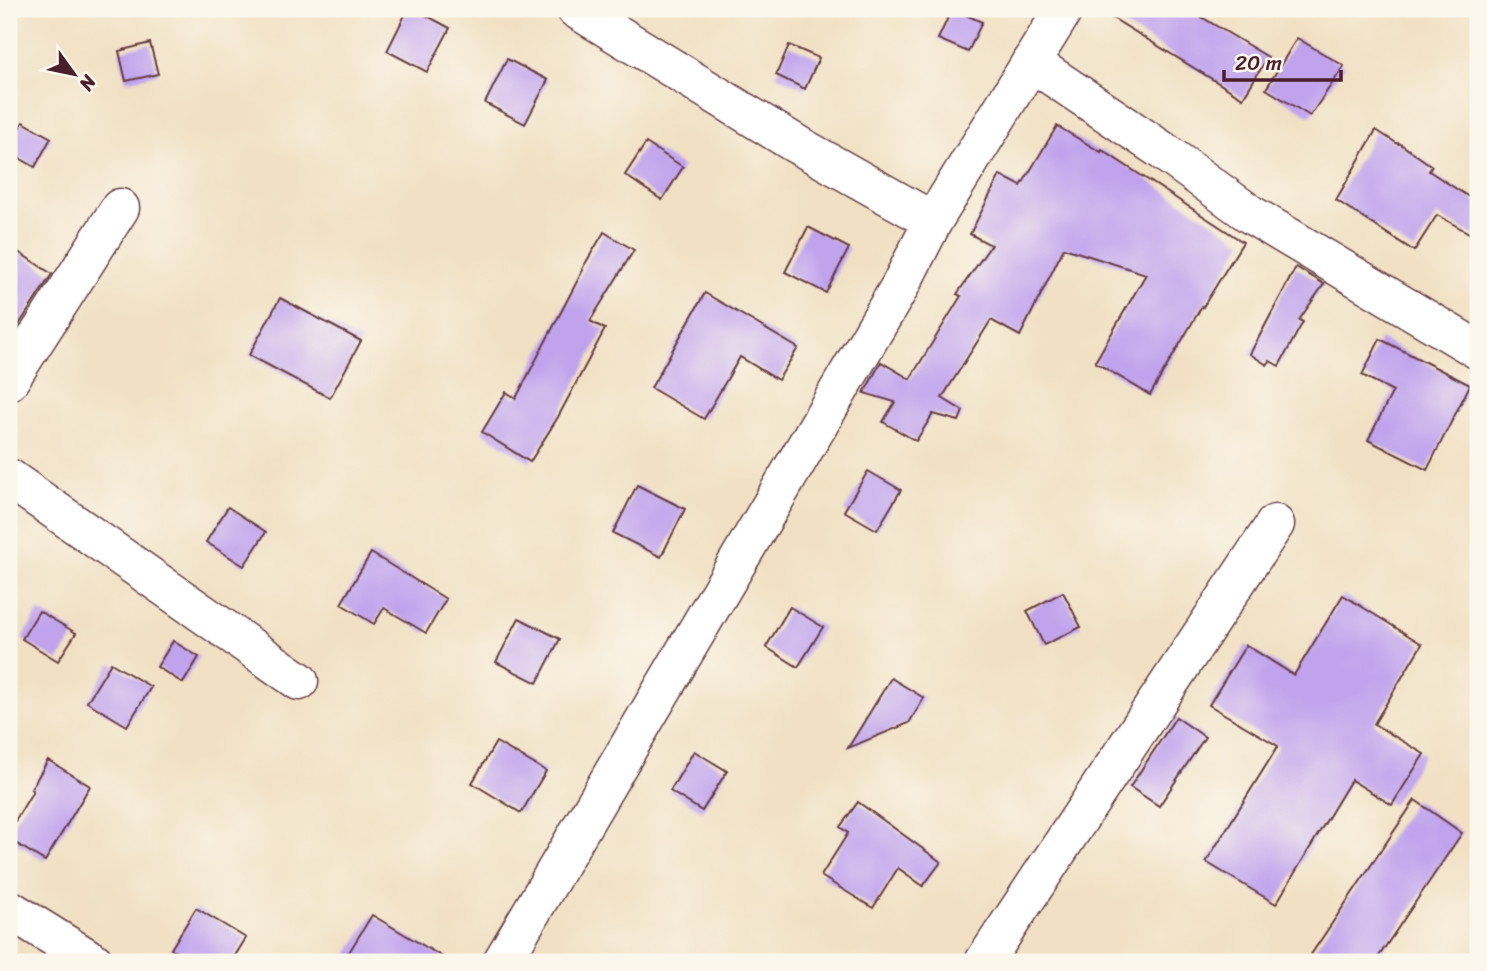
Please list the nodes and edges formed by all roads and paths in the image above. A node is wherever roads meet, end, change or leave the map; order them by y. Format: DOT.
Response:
graph roads {
  1 [pos="576,9"];
  2 [pos="1064,9"];
  3 [pos="1031,62"];
  4 [pos="120,208"];
  5 [pos="933,221"];
  6 [pos="1478,351"];
  7 [pos="9,381"];
  8 [pos="9,478"];
  9 [pos="1275,524"];
  10 [pos="299,681"];
  11 [pos="9,909"];
  12 [pos="94,962"];
  13 [pos="502,962"];
  14 [pos="984,962"];
  1 -- 5 [label="street"];
  2 -- 3 [label="street"];
  3 -- 5 [label="street"];
  3 -- 6 [label="street"];
  4 -- 7 [label="street"];
  5 -- 13 [label="street"];
  8 -- 10 [label="street"];
  9 -- 14 [label="street"];
  11 -- 12 [label="street"];
}
